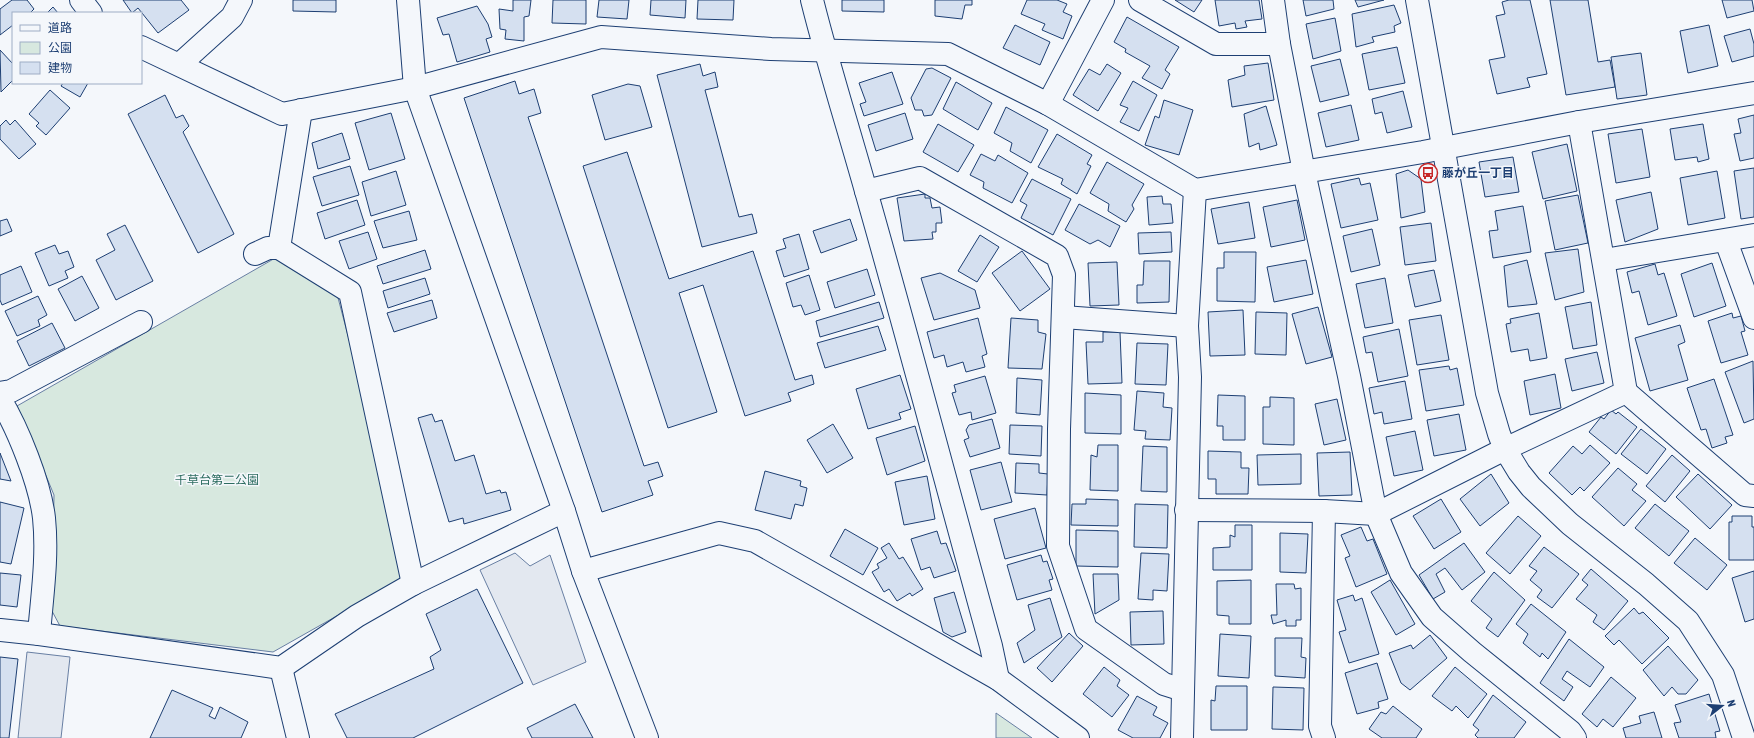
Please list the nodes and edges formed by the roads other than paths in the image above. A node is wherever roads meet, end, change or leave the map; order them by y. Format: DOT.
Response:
graph roads {
  1 [pos="81,0"];
  2 [pos="241,0"];
  3 [pos="408,0"];
  4 [pos="812,0"];
  5 [pos="1103,0"];
  6 [pos="1140,0"];
  7 [pos="1273,0"];
  8 [pos="1417,0"];
  9 [pos="90,12"];
  10 [pos="1279,44"];
  11 [pos="142,48"];
  12 [pos="824,50"];
  13 [pos="180,64"];
  14 [pos="415,88"];
  15 [pos="1754,93"];
  16 [pos="1048,104"];
  17 [pos="301,110"];
  18 [pos="1579,122"];
  19 [pos="1442,148"];
  20 [pos="1304,172"];
  21 [pos="1195,190"];
  22 [pos="866,191"];
  23 [pos="1754,235"];
  24 [pos="1726,241"];
  25 [pos="279,248"];
  26 [pos="255,254"];
  27 [pos="1604,260"];
  28 [pos="1063,317"];
  29 [pos="1754,318"];
  30 [pos="141,322"];
  31 [pos="1186,326"];
  32 [pos="1626,392"];
  33 [pos="0,393"];
  34 [pos="0,399"];
  35 [pos="1505,449"];
  36 [pos="1754,496"];
  37 [pos="1186,510"];
  38 [pos="564,511"];
  39 [pos="1324,511"];
  40 [pos="1376,514"];
  41 [pos="583,571"];
  42 [pos="413,584"];
  43 [pos="0,630"];
  44 [pos="39,634"];
  45 [pos="281,668"];
  46 [pos="998,679"];
  47 [pos="1183,690"];
  48 [pos="298,738"];
  49 [pos="647,738"];
  50 [pos="1078,738"];
  51 [pos="1182,738"];
  52 [pos="1324,738"];
  53 [pos="1575,738"];
  54 [pos="1744,738"];
  1 -- 9 [label="street"];
  2 -- 13 [label="street"];
  3 -- 14 [label="street"];
  4 -- 12 [label="street"];
  5 -- 16 [label="street"];
  6 -- 10 [label="street"];
  7 -- 10 [label="street"];
  8 -- 19 [label="street"];
  10 -- 20 [label="street"];
  11 -- 13 [label="street"];
  12 -- 14 [label="street"];
  12 -- 16 [label="street"];
  12 -- 22 [label="street"];
  13 -- 17 [label="street"];
  14 -- 17 [label="street"];
  14 -- 38 [label="street"];
  15 -- 18 [label="street"];
  16 -- 21 [label="street"];
  17 -- 25 [label="street"];
  18 -- 19 [label="street"];
  18 -- 27 [label="street"];
  19 -- 20 [label="street"];
  19 -- 35 [label="street"];
  20 -- 21 [label="street"];
  20 -- 40 [label="street"];
  21 -- 31 [label="street"];
  22 -- 28 [label="street"];
  22 -- 46 [label="street"];
  23 -- 24 [label="street"];
  24 -- 27 [label="street"];
  24 -- 29 [label="street"];
  25 -- 26 [label="street"];
  25 -- 42 [label="street"];
  27 -- 32 [label="street"];
  28 -- 31 [label="street"];
  28 -- 47 [label="street"];
  30 -- 33 [label="street"];
  31 -- 37 [label="street"];
  32 -- 35 [label="street"];
  32 -- 36 [label="street"];
  34 -- 44 [label="street"];
  35 -- 40 [label="street"];
  35 -- 54 [label="street"];
  37 -- 39 [label="street"];
  37 -- 47 [label="street"];
  38 -- 41 [label="street"];
  38 -- 42 [label="street"];
  39 -- 40 [label="street"];
  39 -- 52 [label="street"];
  40 -- 53 [label="street"];
  41 -- 46 [label="street"];
  41 -- 49 [label="street"];
  42 -- 45 [label="street"];
  43 -- 44 [label="street"];
  44 -- 45 [label="street"];
  45 -- 48 [label="street"];
  46 -- 50 [label="street"];
  47 -- 51 [label="street"];
}
